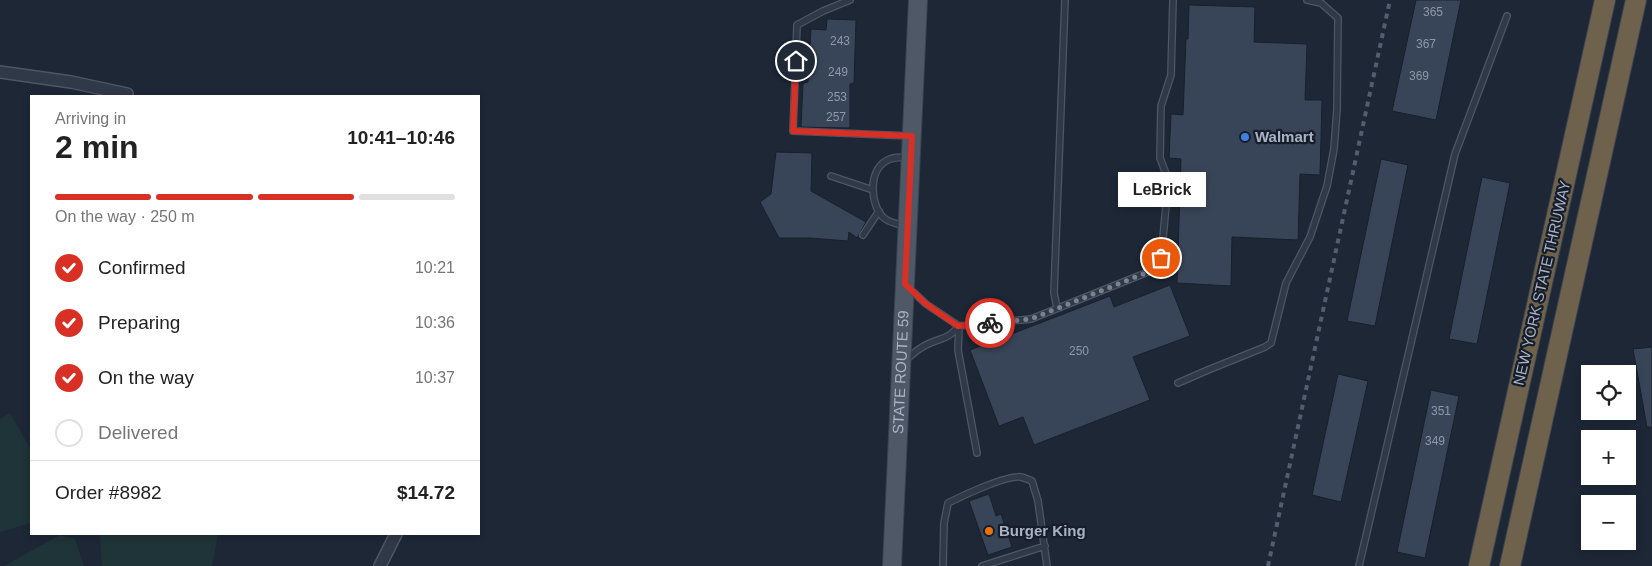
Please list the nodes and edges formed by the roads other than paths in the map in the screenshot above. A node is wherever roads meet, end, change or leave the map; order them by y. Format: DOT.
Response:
graph roads {
  1 [pos="850,0"];
  2 [pos="918,0"];
  3 [pos="1065,0"];
  4 [pos="1173,0"];
  5 [pos="1307,0"];
  6 [pos="1597,0"];
  7 [pos="1605,0"];
  8 [pos="1636,0"];
  9 [pos="1649,0"];
  10 [pos="1507,16"];
  11 [pos="0,72"];
  12 [pos="127,95"];
  13 [pos="912,136"];
  14 [pos="911,156"];
  15 [pos="831,176"];
  16 [pos="1565,182"];
  17 [pos="1594,189"];
  18 [pos="873,190"];
  19 [pos="879,212"];
  20 [pos="908,226"];
  21 [pos="863,235"];
  22 [pos="905,284"];
  23 [pos="1057,308"];
  24 [pos="958,326"];
  25 [pos="901,364"];
  26 [pos="1178,383"];
  27 [pos="977,453"];
  28 [pos="396,535"];
  29 [pos="1045,546"];
  30 [pos="380,566"];
  31 [pos="892,566"];
  32 [pos="943,566"];
  33 [pos="982,566"];
  34 [pos="1048,566"];
  35 [pos="1359,566"];
  36 [pos="1478,566"];
  37 [pos="1510,566"];
  1 -- 13 [label="lane"];
  2 -- 13 [label="main road, STATE ROUTE 59"];
  3 -- 23 [label="lane"];
  4 -- 23 [label="lane"];
  5 -- 26 [label="lane"];
  6 -- 16 [label="highway"];
  7 -- 16 [label="highway, NEW YORK STATE THRUWAY"];
  8 -- 17 [label="highway, NEW YORK STATE THRUWAY"];
  9 -- 17 [label="highway"];
  10 -- 35 [label="lane"];
  11 -- 12 [label="street"];
  13 -- 14 [label="main road, STATE ROUTE 59"];
  14 -- 18 [label="lane"];
  14 -- 20 [label="main road, STATE ROUTE 59"];
  15 -- 18 [label="lane"];
  16 -- 36 [label="highway, NEW YORK STATE THRUWAY"];
  17 -- 37 [label="highway, NEW YORK STATE THRUWAY"];
  18 -- 19 [label="lane"];
  19 -- 20 [label="lane"];
  19 -- 21 [label="lane"];
  20 -- 22 [label="main road, STATE ROUTE 59"];
  22 -- 24 [label="lane"];
  22 -- 25 [label="main road, STATE ROUTE 59"];
  23 -- 24 [label="lane"];
  24 -- 25 [label="lane"];
  24 -- 27 [label="lane"];
  25 -- 31 [label="main road, STATE ROUTE 59"];
  28 -- 30 [label="street"];
  29 -- 32 [label="lane"];
  29 -- 33 [label="lane"];
  29 -- 34 [label="lane"];
}
